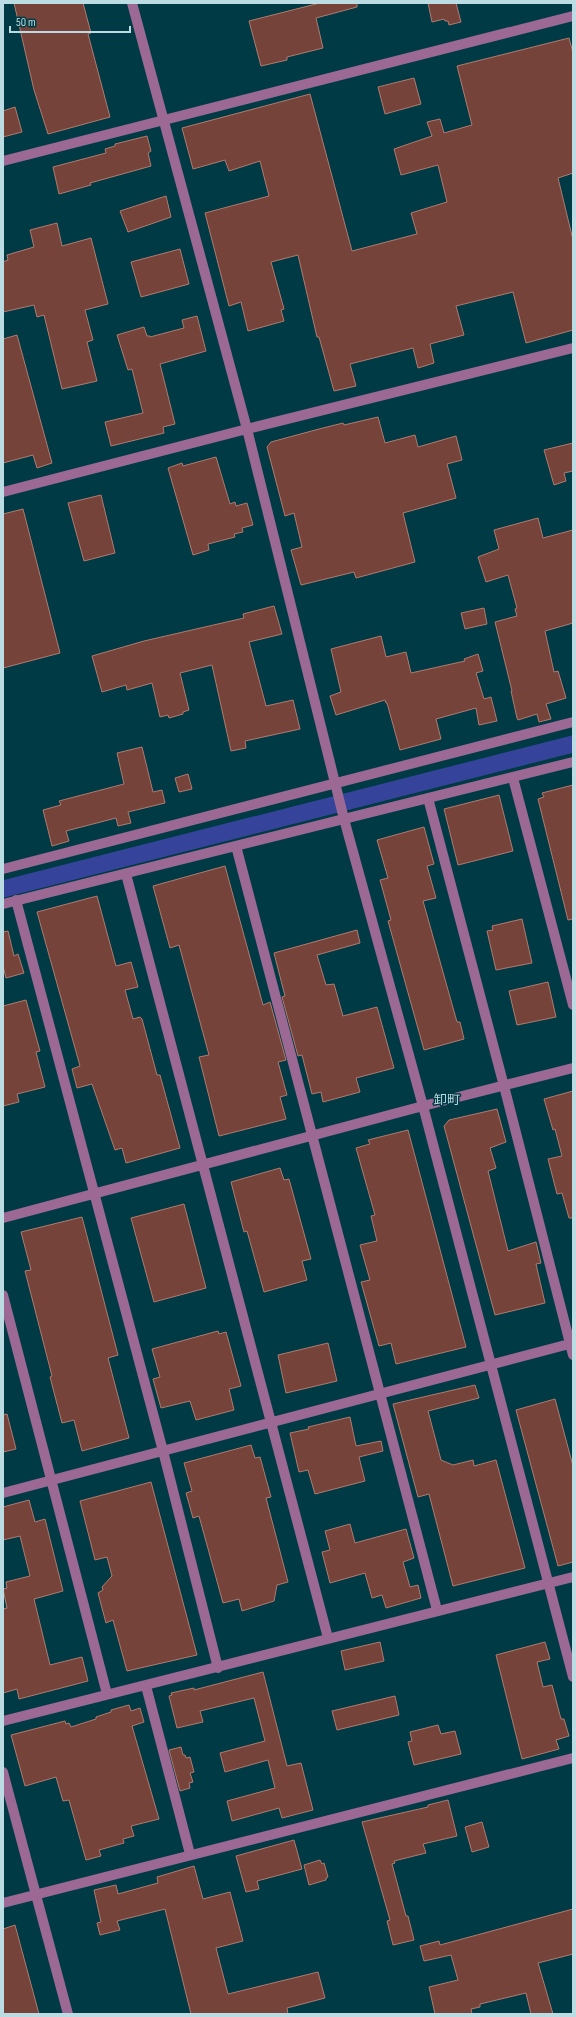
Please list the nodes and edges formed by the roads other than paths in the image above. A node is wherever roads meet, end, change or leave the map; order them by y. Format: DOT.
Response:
graph roads {
  1 [pos="132,3"];
  2 [pos="573,16"];
  3 [pos="163,120"];
  4 [pos="3,161"];
  5 [pos="573,348"];
  6 [pos="247,429"];
  7 [pos="3,492"];
  8 [pos="573,722"];
  9 [pos="573,762"];
  10 [pos="513,778"];
  11 [pos="337,788"];
  12 [pos="428,798"];
  13 [pos="343,815"];
  14 [pos="236,846"];
  15 [pos="3,868"];
  16 [pos="126,874"];
  17 [pos="16,900"];
  18 [pos="3,904"];
  19 [pos="573,1005"];
  20 [pos="573,1068"];
  21 [pos="504,1086"];
  22 [pos="422,1106"];
  23 [pos="311,1136"];
  24 [pos="204,1164"];
  25 [pos="94,1193"];
  26 [pos="3,1218"];
  27 [pos="3,1295"];
  28 [pos="571,1343"];
  29 [pos="573,1355"];
  30 [pos="489,1363"];
  31 [pos="380,1393"];
  32 [pos="271,1422"];
  33 [pos="163,1451"];
  34 [pos="52,1480"];
  35 [pos="3,1492"];
  36 [pos="573,1577"];
  37 [pos="548,1583"];
  38 [pos="437,1610"];
  39 [pos="328,1638"];
  40 [pos="218,1668"];
  41 [pos="573,1677"];
  42 [pos="146,1686"];
  43 [pos="107,1694"];
  44 [pos="3,1721"];
  45 [pos="573,1758"];
  46 [pos="3,1772"];
  47 [pos="190,1854"];
  48 [pos="36,1895"];
  49 [pos="3,1903"];
  50 [pos="68,2014"];
  1 -- 3 [label="street"];
  2 -- 3 [label="street"];
  3 -- 4 [label="street"];
  3 -- 6 [label="street"];
  5 -- 6 [label="street"];
  6 -- 7 [label="street"];
  6 -- 11 [label="street"];
  8 -- 11 [label="street"];
  9 -- 10 [label="street"];
  10 -- 12 [label="street"];
  10 -- 19 [label="street"];
  11 -- 13 [label="street"];
  11 -- 15 [label="street"];
  12 -- 13 [label="street"];
  12 -- 21 [label="street"];
  13 -- 14 [label="street"];
  13 -- 22 [label="street"];
  14 -- 16 [label="street"];
  14 -- 23 [label="street"];
  16 -- 17 [label="street"];
  16 -- 24 [label="street"];
  17 -- 18 [label="street"];
  17 -- 25 [label="street"];
  20 -- 21 [label="street"];
  21 -- 22 [label="street"];
  21 -- 28 [label="street"];
  22 -- 23 [label="street"];
  22 -- 30 [label="street"];
  23 -- 24 [label="street"];
  23 -- 31 [label="street"];
  24 -- 25 [label="street"];
  24 -- 32 [label="street"];
  25 -- 26 [label="street"];
  25 -- 33 [label="street"];
  27 -- 34 [label="street"];
  28 -- 29 [label="street"];
  28 -- 30 [label="street"];
  30 -- 31 [label="street"];
  30 -- 37 [label="street"];
  31 -- 32 [label="street"];
  31 -- 38 [label="street"];
  32 -- 33 [label="street"];
  32 -- 39 [label="street"];
  33 -- 34 [label="street"];
  33 -- 40 [label="street"];
  34 -- 35 [label="street"];
  34 -- 43 [label="street"];
  36 -- 37 [label="street"];
  37 -- 38 [label="street"];
  37 -- 41 [label="street"];
  38 -- 39 [label="street"];
  39 -- 40 [label="street"];
  40 -- 42 [label="street"];
  42 -- 43 [label="street"];
  42 -- 47 [label="street"];
  43 -- 44 [label="street"];
  45 -- 47 [label="street"];
  46 -- 48 [label="street"];
  47 -- 48 [label="street"];
  48 -- 49 [label="street"];
  48 -- 50 [label="street"];
}
